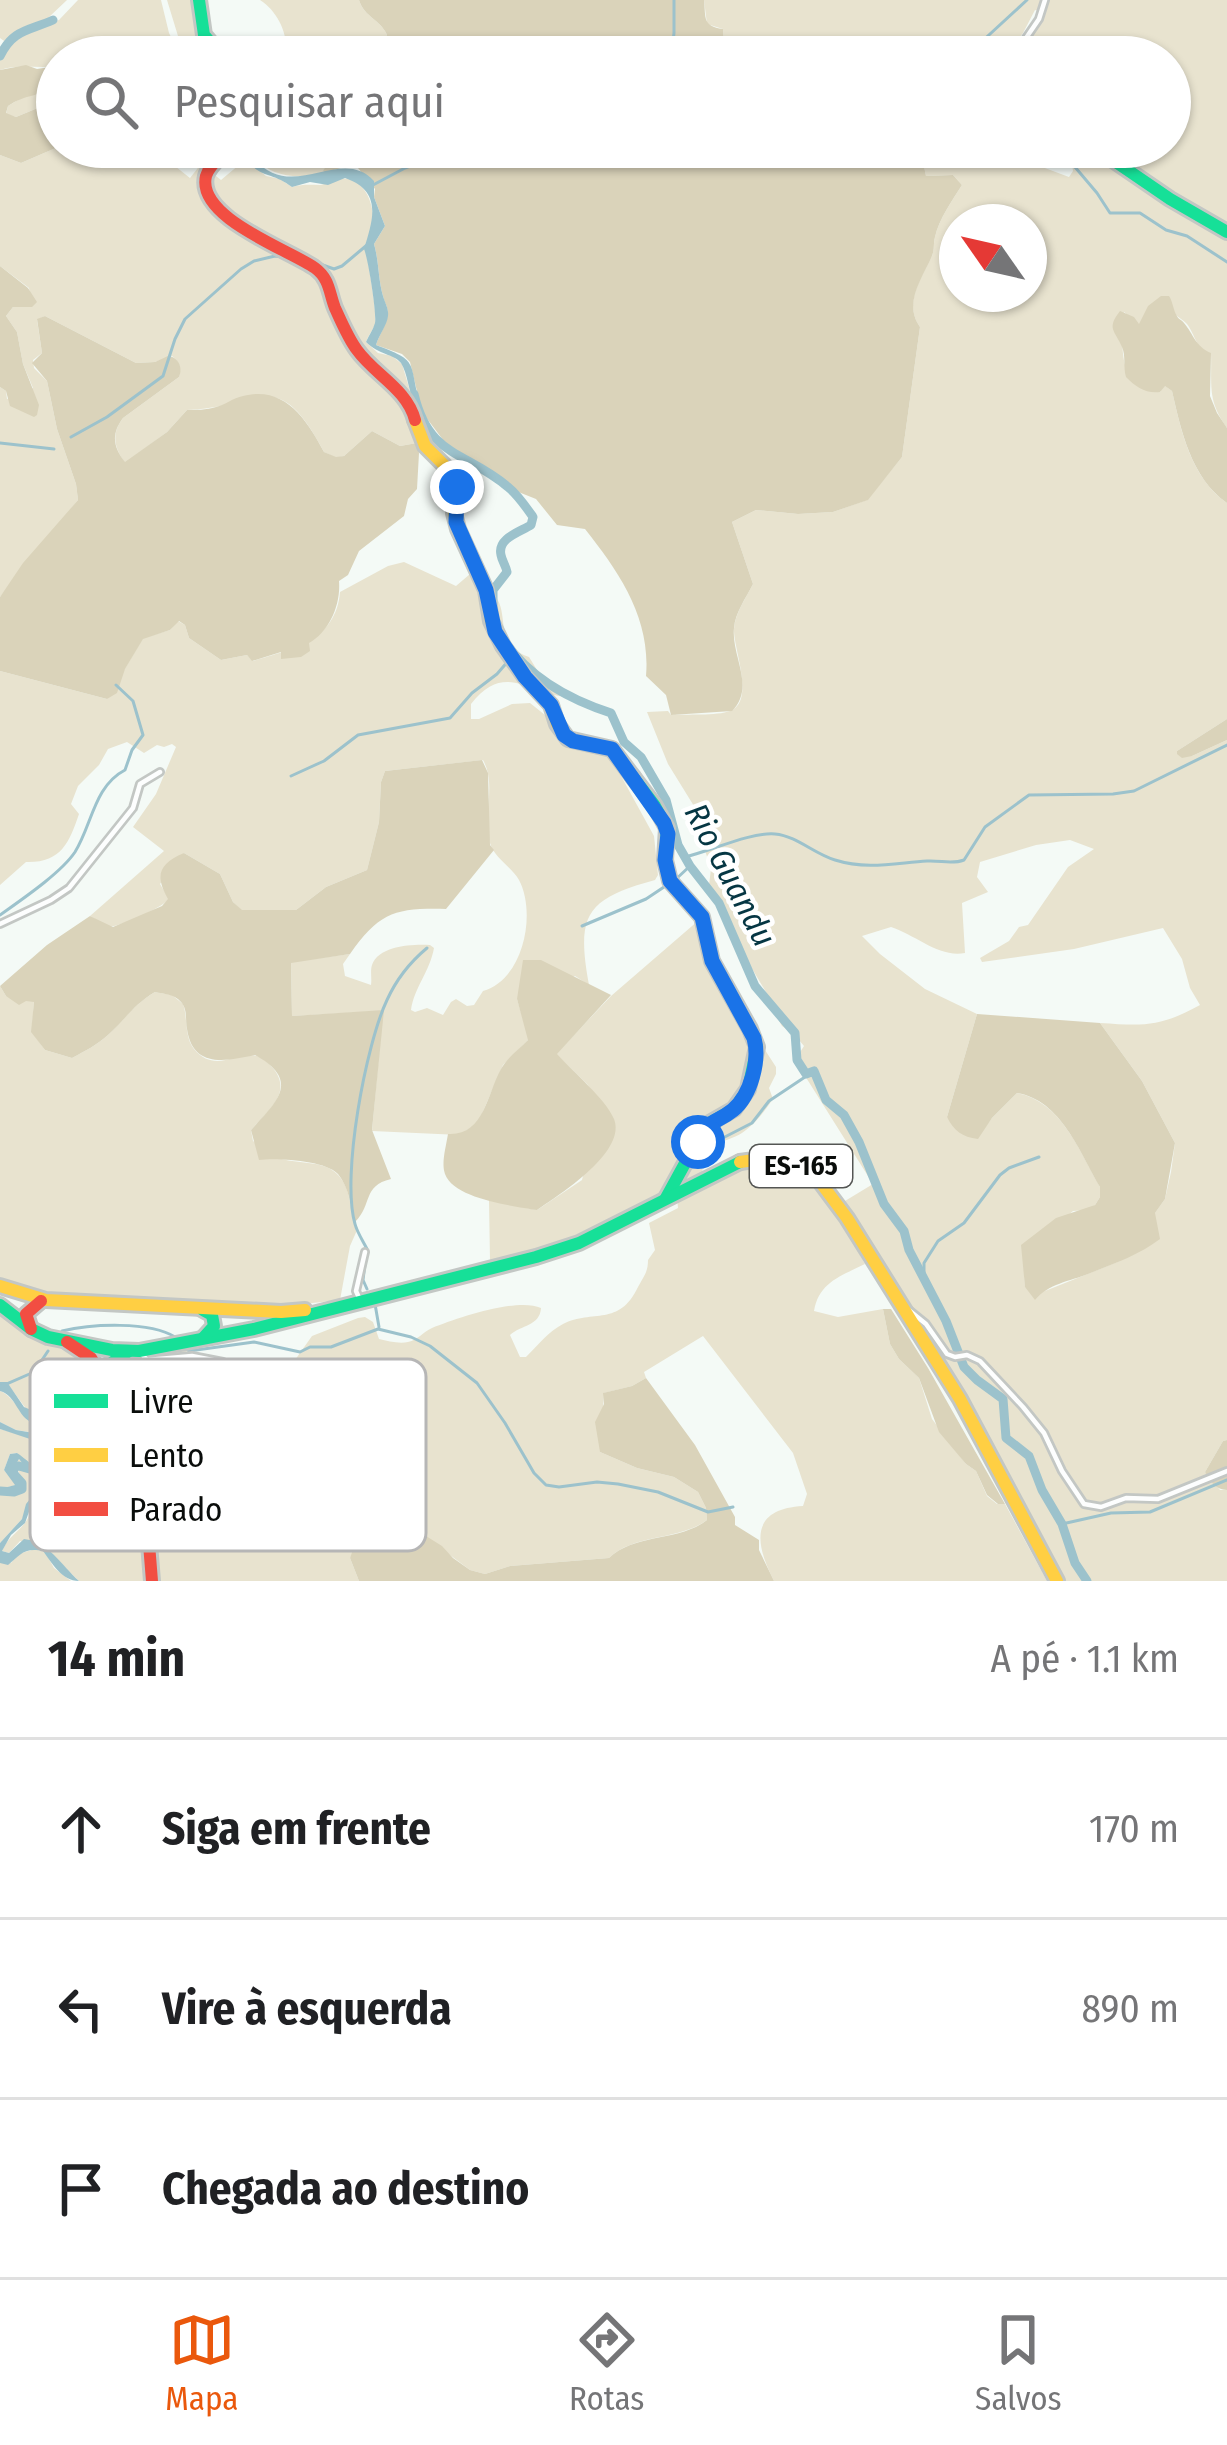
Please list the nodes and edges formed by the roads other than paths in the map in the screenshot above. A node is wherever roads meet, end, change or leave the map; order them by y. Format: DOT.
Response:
graph roads {
  1 [pos="199,0"];
  2 [pos="1046,0"];
  3 [pos="205,36"];
  4 [pos="1029,36"];
  5 [pos="213,168"];
  6 [pos="1125,168"];
  7 [pos="1227,232"];
  8 [pos="160,772"];
  9 [pos="0,924"];
  10 [pos="666,1198"];
  11 [pos="365,1252"];
  12 [pos="0,1286"];
  13 [pos="46,1300"];
  14 [pos="360,1300"];
  15 [pos="0,1305"];
  16 [pos="340,1305"];
  17 [pos="186,1306"];
  18 [pos="904,1312"];
  19 [pos="31,1329"];
  20 [pos="204,1337"];
  21 [pos="65,1342"];
  22 [pos="134,1351"];
  23 [pos="92,1359"];
  24 [pos="114,1359"];
  25 [pos="146,1359"];
  26 [pos="158,1359"];
  27 [pos="208,1359"];
  28 [pos="1227,1471"];
  29 [pos="150,1551"];
  30 [pos="152,1581"];
  31 [pos="1057,1581"];
  1 -- 3 [label="main road"];
  2 -- 4 [label="street"];
  5 -- 10 [label="main road"];
  6 -- 7 [label="main road"];
  8 -- 9 [label="street"];
  10 -- 14 [label="main road, ES-165"];
  10 -- 18 [label="main road, ES-165"];
  11 -- 14 [label="street"];
  12 -- 13 [label="main road"];
  13 -- 17 [label="main road"];
  13 -- 19 [label="main road"];
  14 -- 16 [label="main road, ES-165"];
  15 -- 19 [label="main road"];
  16 -- 17 [label="main road, ES-165"];
  16 -- 20 [label="main road, ES-165"];
  17 -- 20 [label="main road"];
  18 -- 28 [label="street"];
  18 -- 31 [label="main road, ES-165"];
  19 -- 21 [label="main road"];
  20 -- 22 [label="main road"];
  21 -- 22 [label="main road"];
  21 -- 23 [label="main road"];
  22 -- 24 [label="main road"];
  22 -- 25 [label="street"];
  26 -- 27 [label="street"];
  29 -- 30 [label="main road"];
}
